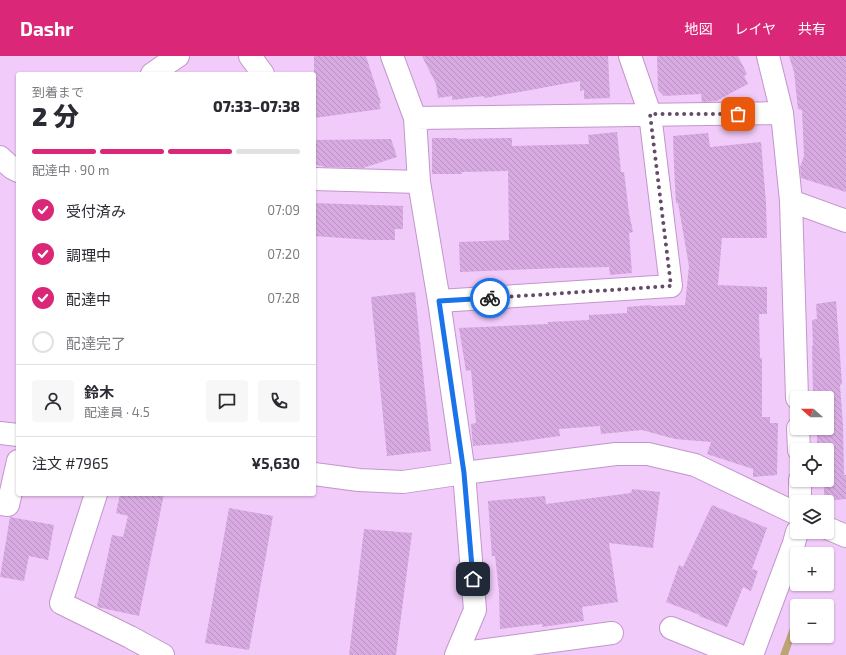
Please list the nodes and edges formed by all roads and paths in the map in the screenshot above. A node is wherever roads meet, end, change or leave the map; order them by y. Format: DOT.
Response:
graph roads {
  1 [pos="178,56"];
  2 [pos="250,56"];
  3 [pos="392,56"];
  4 [pos="630,56"];
  5 [pos="768,56"];
  6 [pos="155,72"];
  7 [pos="262,72"];
  8 [pos="782,113"];
  9 [pos="650,114"];
  10 [pos="415,118"];
  11 [pos="316,179"];
  12 [pos="420,182"];
  13 [pos="791,201"];
  14 [pos="846,221"];
  15 [pos="439,301"];
  16 [pos="797,391"];
  17 [pos="0,433"];
  18 [pos="16,435"];
  19 [pos="16,470"];
  20 [pos="464,473"];
  21 [pos="316,474"];
  22 [pos="95,496"];
  23 [pos="0,504"];
  24 [pos="790,511"];
  25 [pos="834,531"];
  26 [pos="846,536"];
  27 [pos="795,539"];
  28 [pos="671,628"];
  29 [pos="612,633"];
  30 [pos="457,654"];
  31 [pos="163,655"];
  32 [pos="738,655"];
  33 [pos="752,655"];
  1 -- 6 [label="street"];
  2 -- 7 [label="street"];
  3 -- 10 [label="street"];
  4 -- 9 [label="street"];
  5 -- 8 [label="street"];
  8 -- 9 [label="street"];
  8 -- 13 [label="street"];
  9 -- 10 [label="street"];
  9 -- 15 [label="street"];
  10 -- 12 [label="street"];
  11 -- 12 [label="street"];
  12 -- 15 [label="street"];
  13 -- 14 [label="street"];
  13 -- 16 [label="street"];
  15 -- 20 [label="street"];
  17 -- 18 [label="street"];
  19 -- 23 [label="street"];
  20 -- 21 [label="street"];
  20 -- 24 [label="street"];
  20 -- 30 [label="street"];
  22 -- 31 [label="street"];
  25 -- 26 [label="street"];
  27 -- 33 [label="street"];
  28 -- 32 [label="street"];
  29 -- 30 [label="street"];
}
